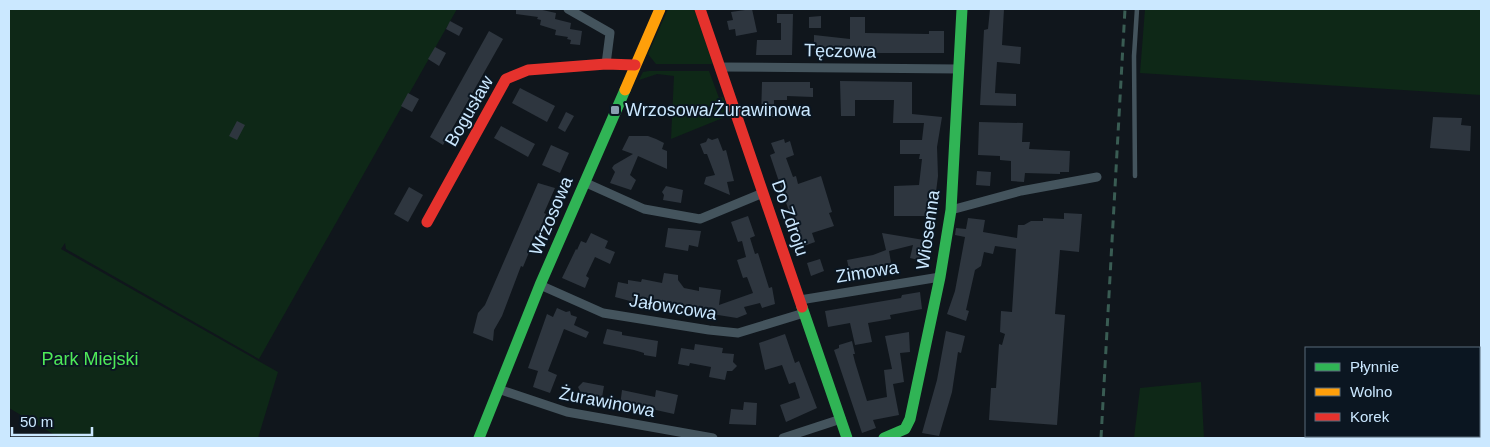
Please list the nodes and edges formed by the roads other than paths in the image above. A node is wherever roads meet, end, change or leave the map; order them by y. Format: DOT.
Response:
graph roads {
  1 [pos="568,9"];
  2 [pos="660,9"];
  3 [pos="700,9"];
  4 [pos="962,9"];
  5 [pos="1137,9"];
  6 [pos="606,64"];
  7 [pos="635,65"];
  8 [pos="720,67"];
  9 [pos="960,69"];
  10 [pos="1135,176"];
  11 [pos="1097,177"];
  12 [pos="584,182"];
  13 [pos="763,193"];
  14 [pos="951,210"];
  15 [pos="427,222"];
  16 [pos="940,277"];
  17 [pos="540,285"];
  18 [pos="800,300"];
  19 [pos="804,313"];
  20 [pos="498,389"];
  21 [pos="840,418"];
  22 [pos="479,438"];
  23 [pos="712,438"];
  24 [pos="783,438"];
  25 [pos="847,438"];
  26 [pos="884,438"];
  1 -- 6 [label="street"];
  2 -- 7 [label="street, Wrzosowa"];
  3 -- 8 [label="street, Do Zdroju"];
  4 -- 9 [label="street, Wiosenna"];
  5 -- 10 [label="lane"];
  6 -- 7 [label="street, Bogusław"];
  6 -- 15 [label="street, Bogusław"];
  7 -- 12 [label="street, Wrzosowa"];
  8 -- 9 [label="street, Tęczowa"];
  8 -- 13 [label="street, Do Zdroju"];
  9 -- 14 [label="street, Wiosenna"];
  11 -- 14 [label="street"];
  12 -- 13 [label="street"];
  12 -- 17 [label="street, Wrzosowa"];
  13 -- 18 [label="street, Do Zdroju"];
  14 -- 16 [label="street, Wiosenna"];
  16 -- 18 [label="street, Zimowa"];
  16 -- 26 [label="street, Wiosenna"];
  17 -- 19 [label="street, Jałowcowa"];
  17 -- 20 [label="street, Wrzosowa"];
  18 -- 19 [label="street, Do Zdroju"];
  19 -- 21 [label="street, Do Zdroju"];
  20 -- 22 [label="street, Wrzosowa"];
  20 -- 23 [label="street, Żurawinowa"];
  21 -- 24 [label="street"];
  21 -- 25 [label="street, Do Zdroju"];
}
